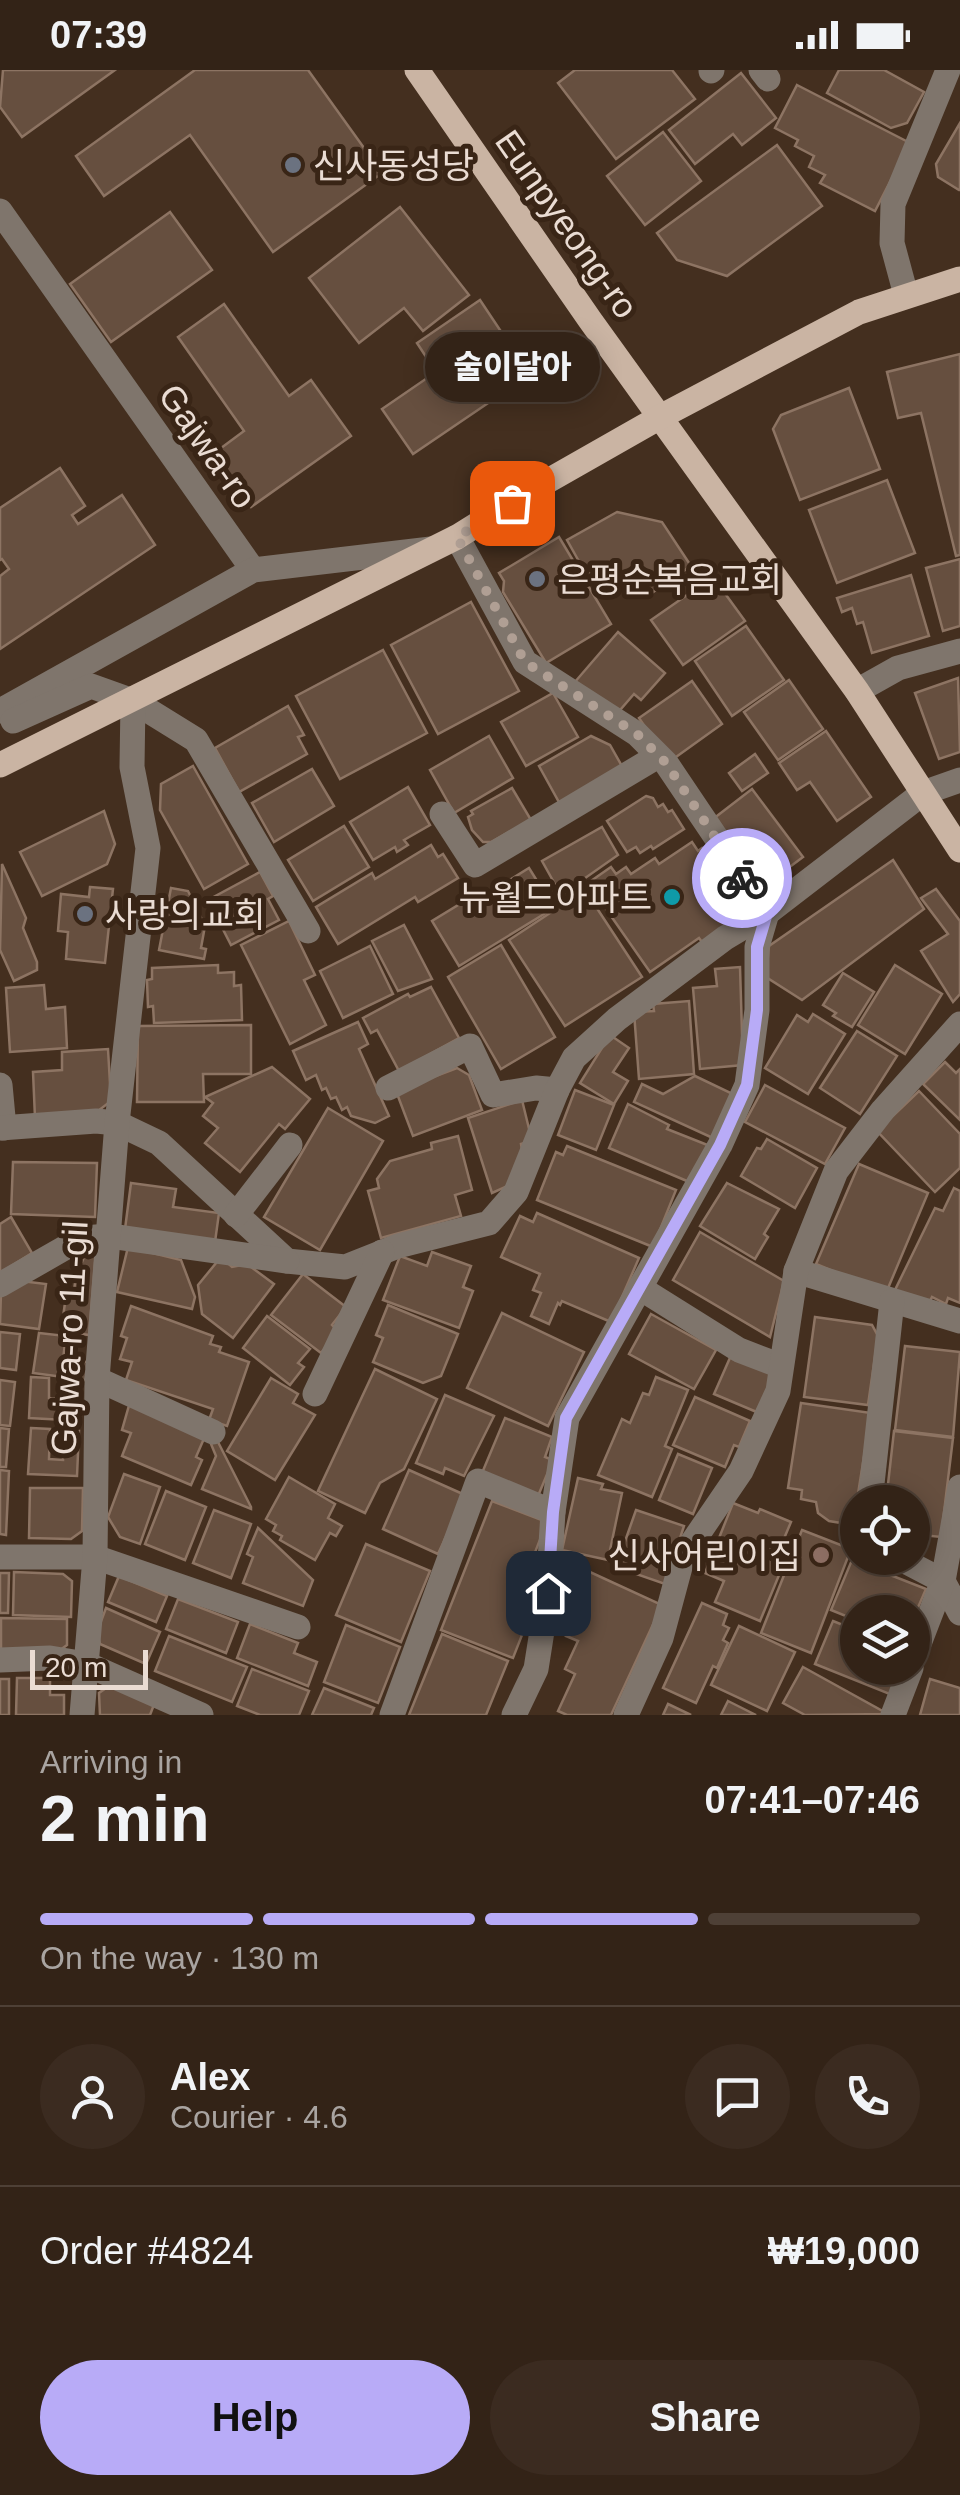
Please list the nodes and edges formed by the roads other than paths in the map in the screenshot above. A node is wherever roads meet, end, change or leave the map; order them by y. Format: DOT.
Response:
graph roads {
  1 [pos="417,70"];
  2 [pos="941,72"];
  3 [pos="0,212"];
  4 [pos="960,279"];
  5 [pos="906,295"];
  6 [pos="662,416"];
  7 [pos="447,543"];
  8 [pos="253,570"];
  9 [pos="960,652"];
  10 [pos="857,691"];
  11 [pos="133,700"];
  12 [pos="0,711"];
  13 [pos="0,728"];
  14 [pos="658,756"];
  15 [pos="0,764"];
  16 [pos="960,780"];
  17 [pos="923,793"];
  18 [pos="442,814"];
  19 [pos="960,850"];
  20 [pos="767,913"];
  21 [pos="308,931"];
  22 [pos="960,1024"];
  23 [pos="0,1085"];
  24 [pos="388,1088"];
  25 [pos="557,1090"];
  26 [pos="117,1123"];
  27 [pos="2,1128"];
  28 [pos="290,1145"];
  29 [pos="236,1215"];
  30 [pos="110,1236"];
  31 [pos="382,1252"];
  32 [pos="287,1261"];
  33 [pos="796,1271"];
  34 [pos="0,1285"];
  35 [pos="640,1288"];
  36 [pos="892,1301"];
  37 [pos="960,1321"];
  38 [pos="781,1366"];
  39 [pos="97,1378"];
  40 [pos="315,1394"];
  41 [pos="214,1432"];
  42 [pos="872,1485"];
  43 [pos="960,1487"];
  44 [pos="553,1512"];
  45 [pos="0,1557"];
  46 [pos="95,1557"];
  47 [pos="930,1574"];
  48 [pos="943,1581"];
  49 [pos="960,1613"];
  50 [pos="930,1616"];
  51 [pos="298,1627"];
  52 [pos="0,1660"];
  53 [pos="86,1664"];
  54 [pos="904,1685"];
  55 [pos="82,1715"];
  56 [pos="202,1715"];
  57 [pos="392,1715"];
  58 [pos="514,1715"];
  59 [pos="626,1715"];
  60 [pos="893,1715"];
  1 -- 6 [label="main road, Eunpyeong-ro"];
  2 -- 5 [label="street"];
  3 -- 8 [label="street, Gajwa-ro"];
  4 -- 5 [label="main road"];
  5 -- 6 [label="main road"];
  6 -- 7 [label="main road"];
  6 -- 10 [label="main road, Eunpyeong-ro"];
  7 -- 8 [label="street"];
  7 -- 11 [label="main road"];
  7 -- 14 [label="street"];
  8 -- 12 [label="street"];
  9 -- 10 [label="street"];
  10 -- 17 [label="main road, Eunpyeong-ro"];
  11 -- 13 [label="street"];
  11 -- 15 [label="main road"];
  11 -- 21 [label="street"];
  11 -- 26 [label="street, Gajwa-ro 11-gil"];
  14 -- 18 [label="street"];
  14 -- 20 [label="street"];
  16 -- 17 [label="street"];
  17 -- 19 [label="main road, Eunpyeong-ro"];
  17 -- 20 [label="street"];
  20 -- 25 [label="street"];
  20 -- 35 [label="street"];
  22 -- 33 [label="street"];
  23 -- 27 [label="street"];
  24 -- 25 [label="street"];
  25 -- 31 [label="street"];
  26 -- 27 [label="street"];
  26 -- 29 [label="street"];
  26 -- 30 [label="street, Gajwa-ro 11-gil"];
  28 -- 29 [label="street"];
  29 -- 32 [label="street"];
  30 -- 32 [label="street"];
  30 -- 34 [label="street"];
  30 -- 39 [label="street, Gajwa-ro 11-gil"];
  31 -- 32 [label="street"];
  31 -- 40 [label="street"];
  33 -- 36 [label="street"];
  33 -- 38 [label="street"];
  35 -- 38 [label="street"];
  35 -- 44 [label="street"];
  36 -- 37 [label="street"];
  36 -- 42 [label="street"];
  38 -- 59 [label="street"];
  39 -- 41 [label="street"];
  39 -- 46 [label="street, Gajwa-ro 11-gil"];
  43 -- 48 [label="street"];
  44 -- 57 [label="street"];
  44 -- 58 [label="street"];
  45 -- 46 [label="street"];
  46 -- 51 [label="street"];
  46 -- 53 [label="street, Gajwa-ro 11-gil"];
  47 -- 48 [label="street"];
  48 -- 49 [label="street"];
  48 -- 50 [label="street"];
  52 -- 53 [label="street"];
  53 -- 55 [label="street, Gajwa-ro 11-gil"];
  53 -- 56 [label="street"];
  54 -- 60 [label="street"];
}
